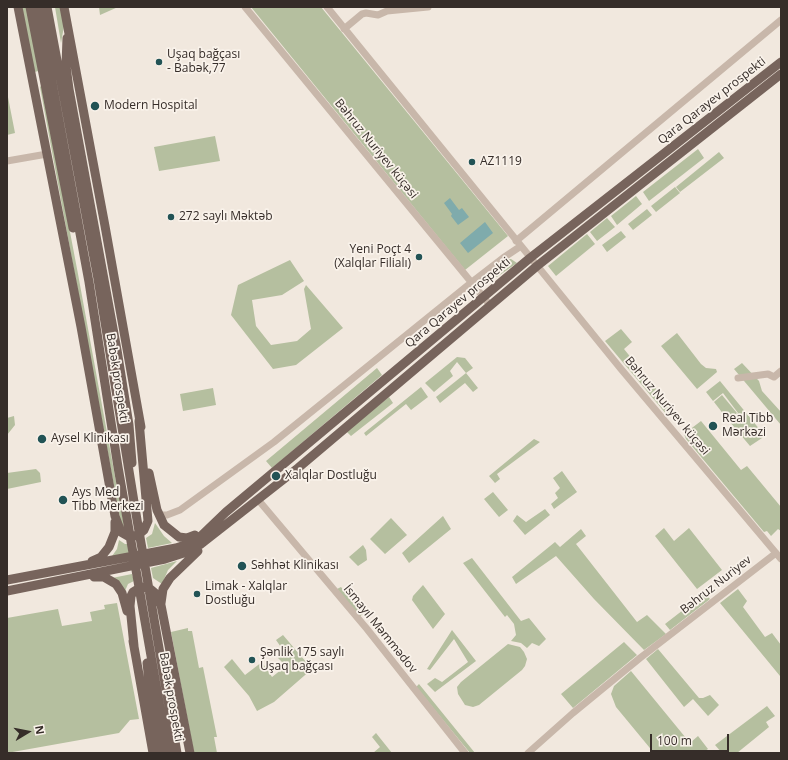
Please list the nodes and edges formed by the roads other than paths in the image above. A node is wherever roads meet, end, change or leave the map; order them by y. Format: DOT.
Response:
graph roads {
  1 [pos="18,7"];
  2 [pos="30,7"];
  3 [pos="38,7"];
  4 [pos="47,7"];
  5 [pos="64,7"];
  6 [pos="245,7"];
  7 [pos="327,7"];
  8 [pos="428,7"];
  9 [pos="781,20"];
  10 [pos="68,28"];
  11 [pos="344,28"];
  12 [pos="781,62"];
  13 [pos="781,74"];
  14 [pos="69,89"];
  15 [pos="43,130"];
  16 [pos="47,154"];
  17 [pos="7,161"];
  18 [pos="519,243"];
  19 [pos="530,258"];
  20 [pos="537,266"];
  21 [pos="472,282"];
  22 [pos="487,301"];
  23 [pos="781,371"];
  24 [pos="738,378"];
  25 [pos="139,420"];
  26 [pos="118,467"];
  27 [pos="274,486"];
  28 [pos="260,502"];
  29 [pos="135,508"];
  30 [pos="226,512"];
  31 [pos="239,514"];
  32 [pos="159,515"];
  33 [pos="114,516"];
  34 [pos="220,534"];
  35 [pos="198,551"];
  36 [pos="779,556"];
  37 [pos="150,558"];
  38 [pos="74,568"];
  39 [pos="93,577"];
  40 [pos="7,580"];
  41 [pos="7,591"];
  42 [pos="161,604"];
  43 [pos="149,616"];
  44 [pos="134,646"];
  45 [pos="153,753"];
  46 [pos="160,753"];
  47 [pos="168,753"];
  48 [pos="177,753"];
  49 [pos="182,753"];
  50 [pos="190,753"];
  51 [pos="466,753"];
  52 [pos="528,753"];
  1 -- 15 [label="main road"];
  2 -- 26 [label="main road"];
  3 -- 26 [label="main road, Babək prospekti"];
  4 -- 29 [label="main road, Babək prospekti"];
  5 -- 10 [label="main road, Babək prospekti"];
  6 -- 21 [label="street, Bəhruz Nuriyev küçəsi"];
  7 -- 11 [label="street"];
  8 -- 11 [label="street"];
  9 -- 18 [label="street"];
  10 -- 14 [label="main road"];
  10 -- 25 [label="main road, Babək prospekti"];
  11 -- 18 [label="street"];
  12 -- 19 [label="main road, Qara Qarayev prospekti"];
  13 -- 20 [label="main road, Qara Qarayev prospekti"];
  14 -- 15 [label="main road"];
  14 -- 29 [label="main road"];
  15 -- 16 [label="main road"];
  16 -- 17 [label="street"];
  16 -- 33 [label="main road"];
  18 -- 19 [label="street"];
  18 -- 21 [label="street"];
  19 -- 20 [label="street"];
  19 -- 22 [label="main road, Qara Qarayev prospekti"];
  20 -- 22 [label="main road, Qara Qarayev prospekti"];
  20 -- 36 [label="street, Bəhruz Nuriyev küçəsi"];
  21 -- 22 [label="street, Bəhruz Nuriyev küçəsi"];
  21 -- 32 [label="street"];
  22 -- 27 [label="main road, Qara Qarayev prospekti"];
  22 -- 30 [label="main road, Qara Qarayev prospekti"];
  23 -- 24 [label="street"];
  25 -- 32 [label="main road"];
  25 -- 33 [label="main road"];
  26 -- 43 [label="main road, Babək prospekti"];
  27 -- 28 [label="street"];
  27 -- 31 [label="main road, Qara Qarayev prospekti"];
  28 -- 34 [label="street"];
  28 -- 51 [label="street, İsmayıl Məmmədov"];
  29 -- 43 [label="main road, Babək prospekti"];
  30 -- 32 [label="main road"];
  30 -- 37 [label="main road, Qara Qarayev prospekti"];
  31 -- 34 [label="main road"];
  31 -- 37 [label="main road, Qara Qarayev prospekti"];
  33 -- 38 [label="main road"];
  34 -- 35 [label="main road"];
  35 -- 39 [label="main road"];
  35 -- 42 [label="main road"];
  36 -- 52 [label="street, Bəhruz Nuriyev"];
  37 -- 38 [label="main road"];
  37 -- 41 [label="main road"];
  38 -- 40 [label="main road"];
  39 -- 41 [label="main road"];
  39 -- 44 [label="main road"];
  42 -- 44 [label="main road"];
  42 -- 50 [label="main road, Babək prospekti"];
  43 -- 46 [label="main road"];
  43 -- 47 [label="main road, Babək prospekti"];
  43 -- 48 [label="main road, Babək prospekti"];
  43 -- 49 [label="main road"];
  44 -- 45 [label="main road"];
}
